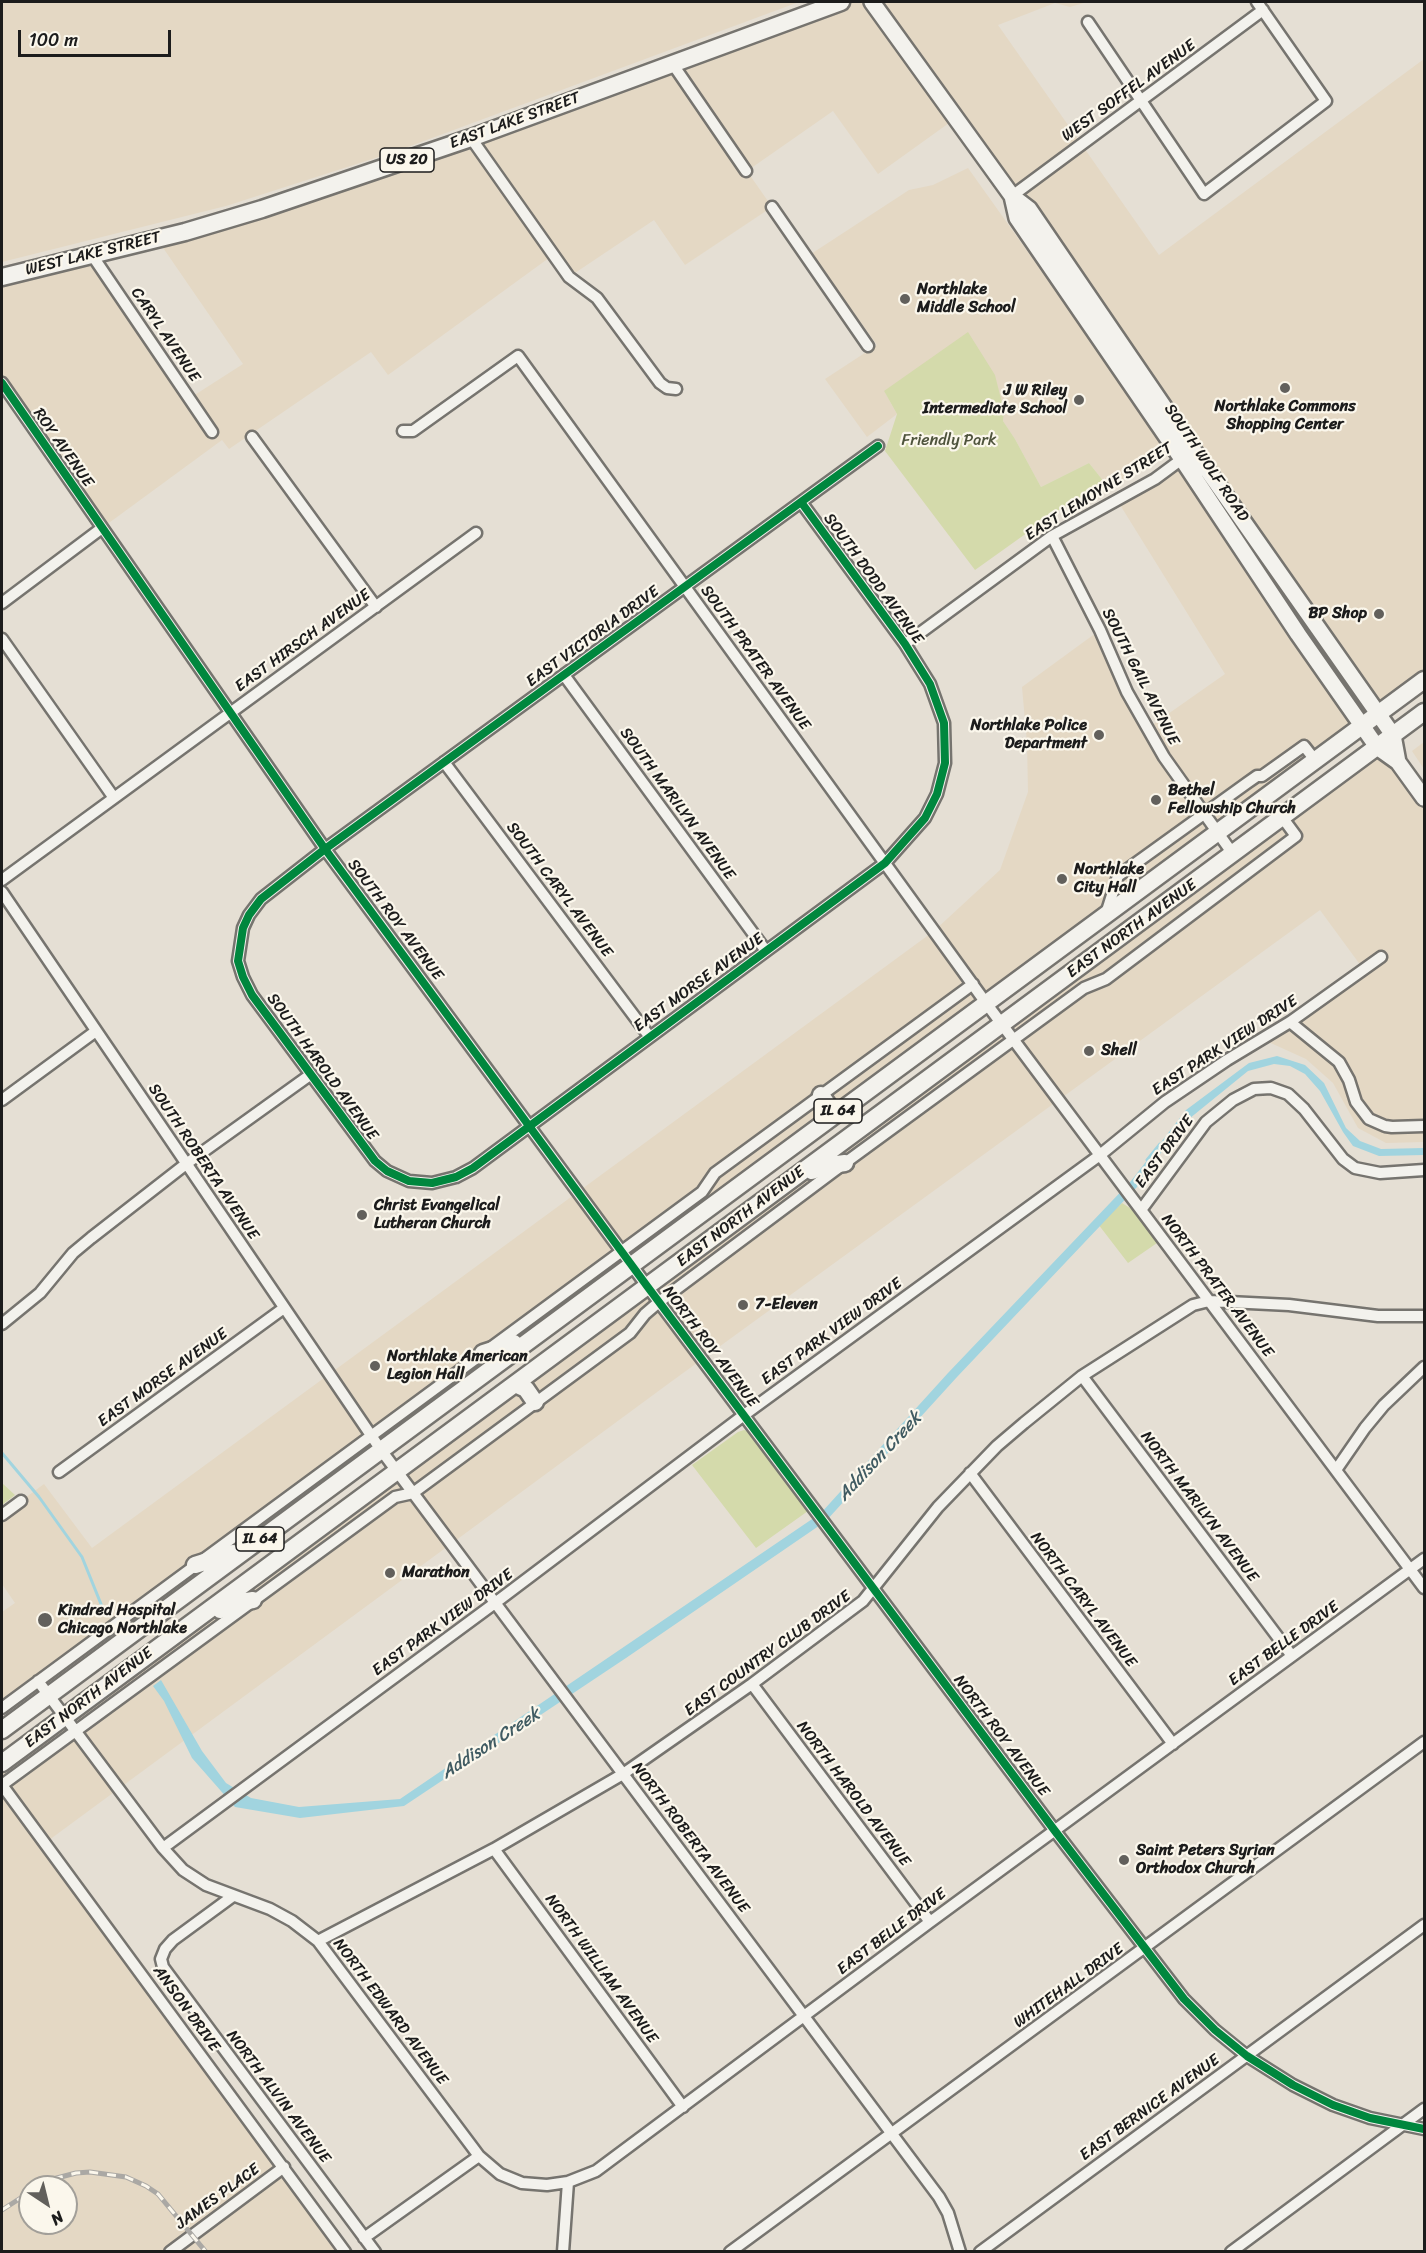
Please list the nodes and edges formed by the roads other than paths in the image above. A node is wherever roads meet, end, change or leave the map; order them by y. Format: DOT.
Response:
graph roads {
  1 [pos="841,2"];
  2 [pos="872,2"];
  3 [pos="1260,6"];
  4 [pos="1088,22"];
  5 [pos="672,63"];
  6 [pos="1140,102"];
  7 [pos="471,138"];
  8 [pos="747,171"];
  9 [pos="1012,196"];
  10 [pos="772,207"];
  11 [pos="185,232"];
  12 [pos="92,255"];
  13 [pos="2,277"];
  14 [pos="868,346"];
  15 [pos="2,383"];
  16 [pos="676,389"];
  17 [pos="403,431"];
  18 [pos="212,432"];
  19 [pos="252,437"];
  20 [pos="878,447"];
  21 [pos="1188,455"];
  22 [pos="801,502"];
  23 [pos="102,528"];
  24 [pos="476,533"];
  25 [pos="1052,536"];
  26 [pos="685,587"];
  27 [pos="2,603"];
  28 [pos="376,607"];
  29 [pos="2,639"];
  30 [pos="905,644"];
  31 [pos="564,675"];
  32 [pos="1425,680"];
  33 [pos="1425,712"];
  34 [pos="229,713"];
  35 [pos="1378,714"];
  36 [pos="1362,726"];
  37 [pos="1393,735"];
  38 [pos="1377,747"];
  39 [pos="1315,760"];
  40 [pos="444,762"];
  41 [pos="1398,762"];
  42 [pos="114,798"];
  43 [pos="1425,798"];
  44 [pos="1204,814"];
  45 [pos="1282,817"];
  46 [pos="1217,832"];
  47 [pos="325,849"];
  48 [pos="1233,854"];
  49 [pos="885,863"];
  50 [pos="2,880"];
  51 [pos="2,892"];
  52 [pos="1106,915"];
  53 [pos="766,951"];
  54 [pos="1381,957"];
  55 [pos="973,984"];
  56 [pos="986,1003"];
  57 [pos="1290,1022"];
  58 [pos="1002,1024"];
  59 [pos="96,1031"];
  60 [pos="649,1036"];
  61 [pos="1013,1039"];
  62 [pos="310,1075"];
  63 [pos="820,1095"];
  64 [pos="2,1100"];
  65 [pos="834,1114"];
  66 [pos="531,1126"];
  67 [pos="1425,1126"];
  68 [pos="1100,1155"];
  69 [pos="845,1163"];
  70 [pos="186,1164"];
  71 [pos="1425,1170"];
  72 [pos="792,1179"];
  73 [pos="1141,1210"];
  74 [pos="621,1251"];
  75 [pos="632,1265"];
  76 [pos="647,1286"];
  77 [pos="1209,1301"];
  78 [pos="659,1302"];
  79 [pos="284,1308"];
  80 [pos="1425,1316"];
  81 [pos="2,1324"];
  82 [pos="540,1332"];
  83 [pos="483,1353"];
  84 [pos="1425,1367"];
  85 [pos="1082,1376"];
  86 [pos="515,1384"];
  87 [pos="535,1402"];
  88 [pos="744,1415"];
  89 [pos="376,1443"];
  90 [pos="1336,1470"];
  91 [pos="396,1471"];
  92 [pos="59,1472"];
  93 [pos="970,1473"];
  94 [pos="413,1493"];
  95 [pos="21,1501"];
  96 [pos="2,1515"];
  97 [pos="248,1548"];
  98 [pos="1425,1559"];
  99 [pos="195,1565"];
  100 [pos="1410,1569"];
  101 [pos="874,1588"];
  102 [pos="1425,1588"];
  103 [pos="253,1600"];
  104 [pos="495,1603"];
  105 [pos="197,1619"];
  106 [pos="1292,1656"];
  107 [pos="38,1681"];
  108 [pos="752,1684"];
  109 [pos="49,1695"];
  110 [pos="2,1708"];
  111 [pos="65,1717"];
  112 [pos="2,1730"];
  113 [pos="75,1731"];
  114 [pos="1425,1742"];
  115 [pos="1173,1744"];
  116 [pos="2,1763"];
  117 [pos="623,1774"];
  118 [pos="2,1785"];
  119 [pos="1055,1831"];
  120 [pos="163,1848"];
  121 [pos="494,1849"];
  122 [pos="233,1896"];
  123 [pos="930,1922"];
  124 [pos="1425,1925"];
  125 [pos="318,1941"];
  126 [pos="1144,1949"];
  127 [pos="804,2016"];
  128 [pos="1247,2056"];
  129 [pos="682,2107"];
  130 [pos="1425,2109"];
  131 [pos="1404,2124"];
  132 [pos="1425,2129"];
  133 [pos="892,2134"];
  134 [pos="479,2156"];
  135 [pos="284,2167"];
  136 [pos="568,2182"];
  137 [pos="364,2238"];
  138 [pos="170,2252"];
  139 [pos="345,2252"];
  140 [pos="375,2252"];
  141 [pos="563,2252"];
  142 [pos="730,2252"];
  143 [pos="960,2252"];
  144 [pos="980,2252"];
  145 [pos="1231,2252"];
  1 -- 5 [label="main road, EAST LAKE STREET / US 20"];
  2 -- 9 [label="main road, SOUTH WOLF ROAD"];
  3 -- 6 [label="street, WEST SOFFEL AVENUE"];
  3 -- 6 [label="street"];
  4 -- 6 [label="street"];
  5 -- 7 [label="main road, EAST LAKE STREET / US 20"];
  5 -- 8 [label="street"];
  6 -- 9 [label="street, WEST SOFFEL AVENUE"];
  7 -- 11 [label="main road, EAST LAKE STREET / US 20"];
  7 -- 16 [label="street"];
  9 -- 21 [label="main road, SOUTH WOLF ROAD"];
  10 -- 14 [label="street"];
  11 -- 12 [label="main road, WEST LAKE STREET / US 20"];
  12 -- 13 [label="main road, WEST LAKE STREET / US 20"];
  12 -- 18 [label="street, CARYL AVENUE"];
  15 -- 23 [label="street, ROY AVENUE"];
  17 -- 26 [label="street, SOUTH PRATER AVENUE"];
  19 -- 28 [label="street"];
  20 -- 22 [label="street, EAST VICTORIA DRIVE"];
  21 -- 25 [label="street, EAST LEMOYNE STREET"];
  21 -- 35 [label="main road, SOUTH WOLF ROAD"];
  21 -- 36 [label="main road, SOUTH WOLF ROAD"];
  22 -- 26 [label="street, EAST VICTORIA DRIVE"];
  22 -- 30 [label="street, SOUTH DODD AVENUE"];
  23 -- 27 [label="street"];
  23 -- 34 [label="street, SOUTH ROY AVENUE"];
  24 -- 28 [label="street, EAST HIRSCH AVENUE"];
  25 -- 30 [label="street, EAST LEMOYNE STREET"];
  25 -- 44 [label="street, SOUTH GAIL AVENUE"];
  26 -- 31 [label="street, EAST VICTORIA DRIVE"];
  26 -- 49 [label="street, SOUTH PRATER AVENUE"];
  28 -- 34 [label="street, EAST HIRSCH AVENUE"];
  29 -- 42 [label="street"];
  30 -- 49 [label="street, SOUTH DODD AVENUE"];
  31 -- 40 [label="street, EAST VICTORIA DRIVE"];
  31 -- 53 [label="street, SOUTH MARILYN AVENUE"];
  32 -- 35 [label="main road, IL 64"];
  33 -- 37 [label="main road, IL 64"];
  34 -- 42 [label="street, EAST HIRSCH AVENUE"];
  34 -- 47 [label="street, SOUTH ROY AVENUE"];
  35 -- 36 [label="main road, IL 64"];
  35 -- 37 [label="main road, SOUTH WOLF ROAD"];
  36 -- 38 [label="main road, SOUTH WOLF ROAD"];
  36 -- 39 [label="main road, EAST NORTH AVENUE / IL 64"];
  37 -- 38 [label="main road, EAST NORTH AVENUE / IL 64"];
  37 -- 41 [label="main road"];
  38 -- 41 [label="main road, SOUTH WOLF ROAD"];
  38 -- 45 [label="main road, EAST NORTH AVENUE / IL 64"];
  39 -- 44 [label="street"];
  39 -- 46 [label="main road, EAST NORTH AVENUE / IL 64"];
  40 -- 47 [label="street, EAST VICTORIA DRIVE"];
  40 -- 60 [label="street, SOUTH CARYL AVENUE"];
  41 -- 43 [label="main road"];
  42 -- 50 [label="street, EAST HIRSCH AVENUE"];
  44 -- 46 [label="street, SOUTH GAIL AVENUE"];
  44 -- 52 [label="street"];
  45 -- 48 [label="main road, EAST NORTH AVENUE / IL 64"];
  45 -- 61 [label="street, EAST NORTH AVENUE"];
  46 -- 48 [label="street, SOUTH GAIL AVENUE"];
  46 -- 52 [label="main road, EAST NORTH AVENUE / IL 64"];
  47 -- 62 [label="street, SOUTH HAROLD AVENUE"];
  47 -- 66 [label="street, SOUTH ROY AVENUE"];
  48 -- 58 [label="main road, EAST NORTH AVENUE / IL 64"];
  49 -- 53 [label="street, EAST MORSE AVENUE"];
  49 -- 55 [label="street, SOUTH PRATER AVENUE"];
  51 -- 59 [label="street, SOUTH ROBERTA AVENUE"];
  52 -- 56 [label="main road, EAST NORTH AVENUE / IL 64"];
  53 -- 60 [label="street, EAST MORSE AVENUE"];
  54 -- 57 [label="street, EAST PARK VIEW DRIVE"];
  55 -- 56 [label="street, SOUTH PRATER AVENUE"];
  55 -- 63 [label="street, EAST NORTH AVENUE"];
  56 -- 58 [label="street, NORTH PRATER AVENUE"];
  56 -- 65 [label="main road, EAST NORTH AVENUE / IL 64"];
  57 -- 67 [label="street"];
  57 -- 68 [label="street, EAST PARK VIEW DRIVE"];
  58 -- 61 [label="street, NORTH PRATER AVENUE"];
  58 -- 72 [label="main road, EAST NORTH AVENUE / IL 64"];
  59 -- 64 [label="street"];
  59 -- 70 [label="street, SOUTH ROBERTA AVENUE"];
  60 -- 66 [label="street, EAST MORSE AVENUE"];
  61 -- 68 [label="street, NORTH PRATER AVENUE"];
  61 -- 69 [label="street, EAST NORTH AVENUE"];
  62 -- 66 [label="street, SOUTH HAROLD AVENUE"];
  62 -- 70 [label="street"];
  63 -- 65 [label="main road"];
  63 -- 74 [label="street, EAST NORTH AVENUE"];
  65 -- 75 [label="main road, EAST NORTH AVENUE / IL 64"];
  66 -- 74 [label="street, SOUTH ROY AVENUE"];
  68 -- 73 [label="street, NORTH PRATER AVENUE"];
  68 -- 88 [label="street, EAST PARK VIEW DRIVE"];
  69 -- 72 [label="main road"];
  69 -- 78 [label="street, EAST NORTH AVENUE"];
  70 -- 79 [label="street, SOUTH ROBERTA AVENUE"];
  70 -- 81 [label="street"];
  71 -- 73 [label="street, EAST DRIVE"];
  72 -- 76 [label="main road, EAST NORTH AVENUE / IL 64"];
  73 -- 77 [label="street, NORTH PRATER AVENUE"];
  74 -- 75 [label="street, SOUTH ROY AVENUE"];
  74 -- 83 [label="street, EAST NORTH AVENUE"];
  75 -- 76 [label="street, NORTH ROY AVENUE"];
  75 -- 82 [label="main road, EAST NORTH AVENUE / IL 64"];
  76 -- 78 [label="street, NORTH ROY AVENUE"];
  76 -- 86 [label="main road, EAST NORTH AVENUE / IL 64"];
  77 -- 80 [label="street, EAST COUNTRY CLUB DRIVE"];
  77 -- 85 [label="street, EAST COUNTRY CLUB DRIVE"];
  77 -- 90 [label="street, NORTH PRATER AVENUE"];
  78 -- 87 [label="street, EAST NORTH AVENUE"];
  78 -- 88 [label="street, NORTH ROY AVENUE"];
  79 -- 89 [label="street, SOUTH ROBERTA AVENUE"];
  79 -- 92 [label="street, EAST MORSE AVENUE"];
  82 -- 83 [label="main road"];
  82 -- 89 [label="main road, EAST NORTH AVENUE / IL 64"];
  83 -- 89 [label="street, EAST NORTH AVENUE"];
  84 -- 90 [label="street"];
  85 -- 93 [label="street, EAST COUNTRY CLUB DRIVE"];
  85 -- 106 [label="street, NORTH MARILYN AVENUE"];
  86 -- 87 [label="main road"];
  86 -- 91 [label="main road, EAST NORTH AVENUE / IL 64"];
  87 -- 94 [label="street, EAST NORTH AVENUE"];
  88 -- 101 [label="street, NORTH ROY AVENUE"];
  88 -- 104 [label="street, EAST PARK VIEW DRIVE"];
  89 -- 91 [label="street, NORTH ROBERTA AVENUE"];
  89 -- 97 [label="main road, EAST NORTH AVENUE / IL 64"];
  89 -- 99 [label="street, EAST NORTH AVENUE"];
  90 -- 100 [label="street, NORTH PRATER AVENUE"];
  91 -- 94 [label="street, NORTH ROBERTA AVENUE"];
  91 -- 105 [label="main road, EAST NORTH AVENUE / IL 64"];
  93 -- 101 [label="street, EAST COUNTRY CLUB DRIVE"];
  93 -- 115 [label="street, NORTH CARYL AVENUE"];
  94 -- 103 [label="street, EAST NORTH AVENUE"];
  94 -- 104 [label="street, NORTH ROBERTA AVENUE"];
  95 -- 96 [label="street"];
  97 -- 99 [label="main road"];
  97 -- 109 [label="main road, EAST NORTH AVENUE / IL 64"];
  98 -- 100 [label="street, EAST BELLE DRIVE"];
  99 -- 107 [label="street, EAST NORTH AVENUE"];
  100 -- 102 [label="street, NORTH PRATER AVENUE"];
  100 -- 106 [label="street, EAST BELLE DRIVE"];
  101 -- 108 [label="street, EAST COUNTRY CLUB DRIVE"];
  101 -- 119 [label="street, NORTH ROY AVENUE"];
  103 -- 105 [label="main road"];
  103 -- 113 [label="street, EAST NORTH AVENUE"];
  104 -- 117 [label="street, NORTH ROBERTA AVENUE"];
  104 -- 120 [label="street, EAST PARK VIEW DRIVE"];
  105 -- 111 [label="main road, EAST NORTH AVENUE / IL 64"];
  106 -- 115 [label="street, EAST BELLE DRIVE"];
  107 -- 109 [label="street, NORTH EDWARD AVENUE"];
  107 -- 110 [label="street, EAST NORTH AVENUE"];
  108 -- 117 [label="street, EAST COUNTRY CLUB DRIVE"];
  108 -- 123 [label="street, NORTH HAROLD AVENUE"];
  109 -- 111 [label="street, NORTH EDWARD AVENUE"];
  109 -- 112 [label="main road, EAST NORTH AVENUE / IL 64"];
  111 -- 113 [label="street, NORTH EDWARD AVENUE"];
  111 -- 116 [label="main road, EAST NORTH AVENUE / IL 64"];
  113 -- 118 [label="street, EAST NORTH AVENUE"];
  113 -- 120 [label="street, NORTH EDWARD AVENUE"];
  114 -- 126 [label="street, WHITEHALL DRIVE"];
  115 -- 119 [label="street, EAST BELLE DRIVE"];
  117 -- 121 [label="street, EAST COUNTRY CLUB DRIVE"];
  117 -- 127 [label="street, NORTH ROBERTA AVENUE"];
  118 -- 135 [label="street, ANSON DRIVE"];
  119 -- 123 [label="street, EAST BELLE DRIVE"];
  119 -- 126 [label="street, NORTH ROY AVENUE"];
  120 -- 122 [label="street, NORTH EDWARD AVENUE"];
  121 -- 125 [label="street, EAST COUNTRY CLUB DRIVE"];
  121 -- 129 [label="street, NORTH WILLIAM AVENUE"];
  122 -- 125 [label="street, NORTH EDWARD AVENUE"];
  122 -- 137 [label="street, NORTH ALVIN AVENUE"];
  123 -- 127 [label="street, EAST BELLE DRIVE"];
  124 -- 128 [label="street, EAST BERNICE AVENUE"];
  125 -- 134 [label="street, NORTH EDWARD AVENUE"];
  126 -- 128 [label="street, NORTH ROY AVENUE"];
  126 -- 133 [label="street, WHITEHALL DRIVE"];
  127 -- 129 [label="street, EAST BELLE DRIVE"];
  127 -- 133 [label="street, NORTH ROBERTA AVENUE"];
  128 -- 131 [label="street, NORTH ROY AVENUE"];
  128 -- 144 [label="street, EAST BERNICE AVENUE"];
  129 -- 136 [label="street, EAST BELLE DRIVE"];
  130 -- 131 [label="street"];
  131 -- 132 [label="street, NORTH ROY AVENUE"];
  131 -- 145 [label="street"];
  133 -- 142 [label="street, WHITEHALL DRIVE"];
  133 -- 143 [label="street, NORTH ROBERTA AVENUE"];
  134 -- 136 [label="street, EAST BELLE DRIVE"];
  134 -- 137 [label="street"];
  135 -- 138 [label="street, JAMES PLACE"];
  135 -- 139 [label="street, ANSON DRIVE"];
  136 -- 141 [label="street"];
  137 -- 140 [label="street, NORTH ALVIN AVENUE"];
}
